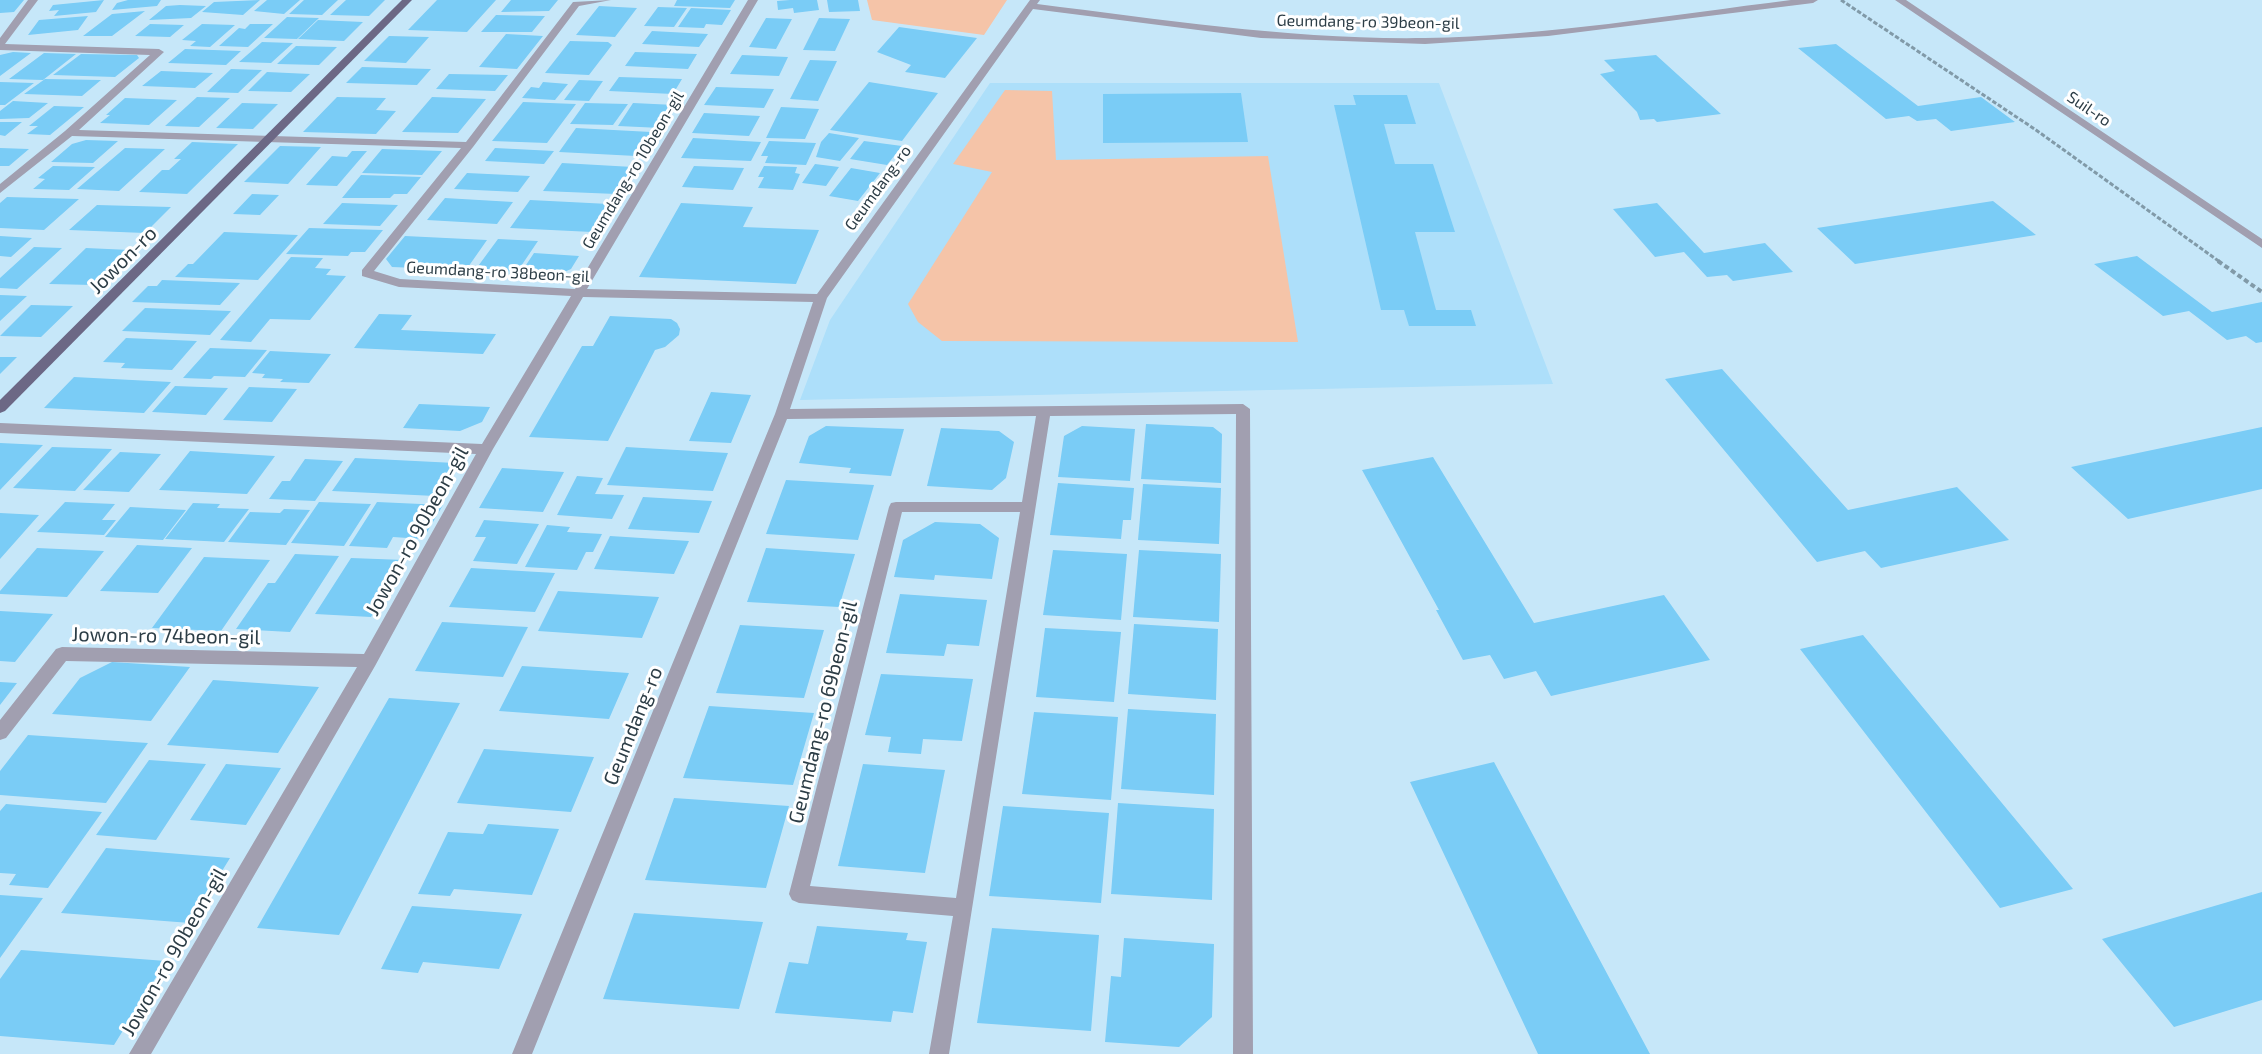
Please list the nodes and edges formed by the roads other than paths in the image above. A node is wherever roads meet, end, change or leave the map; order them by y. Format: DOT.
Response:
graph roads {
  1 [pos="33,0"];
  2 [pos="407,0"];
  3 [pos="606,0"];
  4 [pos="753,0"];
  5 [pos="1813,0"];
  6 [pos="1900,0"];
  7 [pos="1033,3"];
  8 [pos="0,46"];
  9 [pos="69,133"];
  10 [pos="271,138"];
  11 [pos="469,145"];
  12 [pos="0,190"];
  13 [pos="2262,244"];
  14 [pos="579,293"];
  15 [pos="821,298"];
  16 [pos="0,408"];
  17 [pos="1044,412"];
  18 [pos="782,414"];
  19 [pos="0,428"];
  20 [pos="486,449"];
  21 [pos="1028,507"];
  22 [pos="369,661"];
  23 [pos="0,733"];
  24 [pos="964,908"];
  25 [pos="139,1054"];
  26 [pos="522,1054"];
  27 [pos="939,1054"];
  28 [pos="1243,1054"];
  1 -- 8 [label="street"];
  2 -- 10 [label="main road, Jowon-ro"];
  3 -- 11 [label="street, Geumdang-ro 38beon-gil"];
  4 -- 14 [label="street, Geumdang-ro 10beon-gil"];
  5 -- 7 [label="street, Geumdang-ro 39beon-gil"];
  6 -- 13 [label="street, Suil-ro"];
  7 -- 15 [label="street, Geumdang-ro"];
  8 -- 9 [label="street"];
  9 -- 10 [label="street"];
  9 -- 12 [label="street"];
  10 -- 11 [label="street"];
  10 -- 16 [label="main road, Jowon-ro"];
  11 -- 14 [label="street, Geumdang-ro 38beon-gil"];
  14 -- 15 [label="street, Geumdang-ro 38beon-gil"];
  14 -- 20 [label="street, Geumdang-ro 10beon-gil"];
  15 -- 18 [label="street, Geumdang-ro"];
  17 -- 18 [label="street"];
  17 -- 21 [label="street"];
  17 -- 28 [label="street"];
  18 -- 26 [label="street, Geumdang-ro"];
  19 -- 20 [label="street, Jowon-ro 90beon-gil"];
  20 -- 22 [label="street, Jowon-ro 90beon-gil"];
  21 -- 24 [label="street"];
  21 -- 24 [label="street, Geumdang-ro 69beon-gil"];
  22 -- 23 [label="street, Jowon-ro 74beon-gil"];
  22 -- 25 [label="street, Jowon-ro 90beon-gil"];
  24 -- 27 [label="street"];
}
